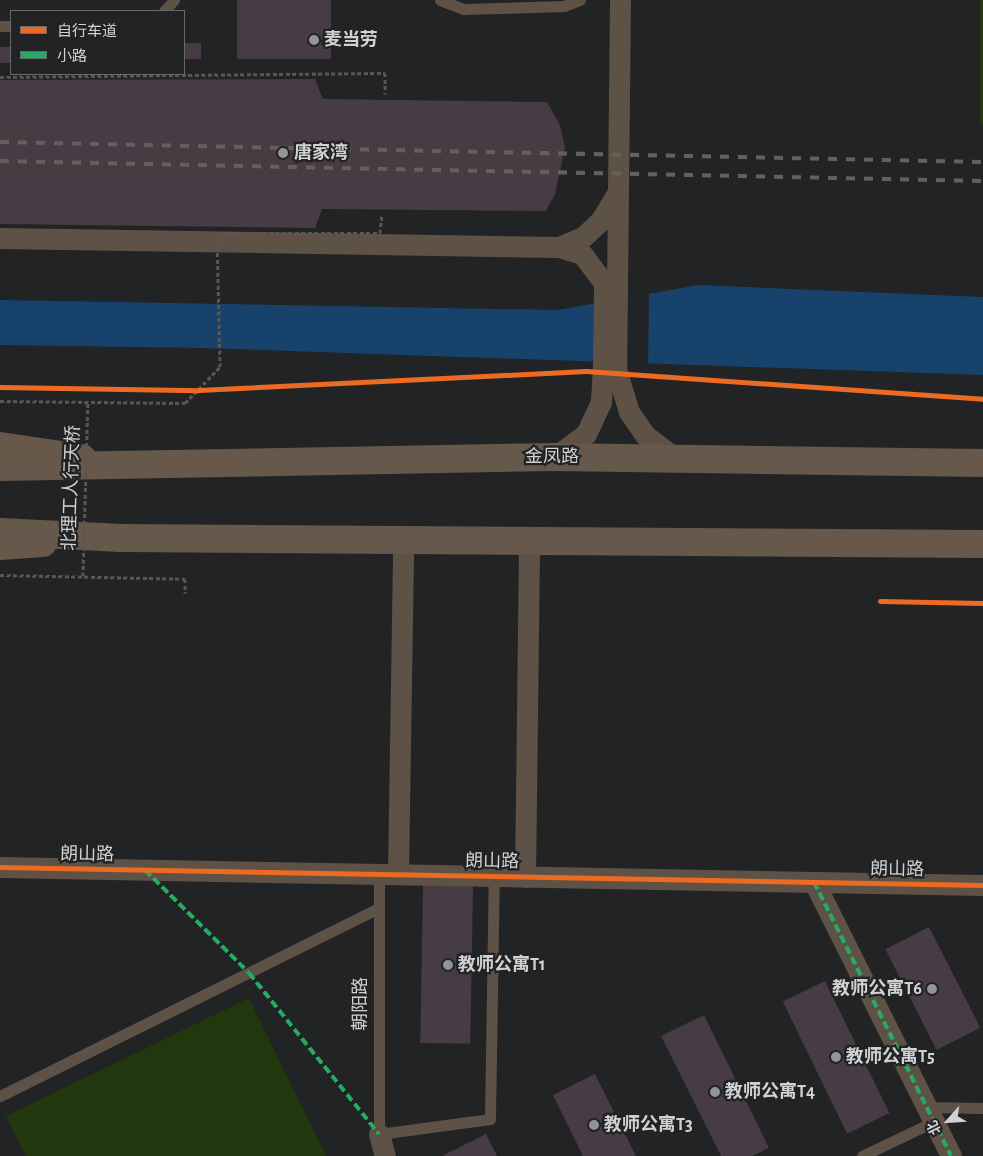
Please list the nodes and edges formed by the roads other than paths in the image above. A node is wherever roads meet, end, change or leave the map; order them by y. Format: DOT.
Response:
graph roads {
  1 [pos="174,0"];
  2 [pos="440,0"];
  3 [pos="580,0"];
  4 [pos="620,0"];
  5 [pos="165,10"];
  6 [pos="617,193"];
  7 [pos="0,238"];
  8 [pos="560,247"];
  9 [pos="612,282"];
  10 [pos="609,369"];
  11 [pos="0,446"];
  12 [pos="555,457"];
  13 [pos="675,458"];
  14 [pos="120,463"];
  15 [pos="983,463"];
  16 [pos="0,466"];
  17 [pos="0,532"];
  18 [pos="121,538"];
  19 [pos="403,540"];
  20 [pos="529,541"];
  21 [pos="983,544"];
  22 [pos="0,546"];
  23 [pos="0,868"];
  24 [pos="388,874"];
  25 [pos="494,876"];
  26 [pos="525,877"];
  27 [pos="814,882"];
  28 [pos="983,885"];
  29 [pos="378,908"];
  30 [pos="0,1096"];
  31 [pos="983,1108"];
  32 [pos="930,1115"];
  33 [pos="379,1134"];
  34 [pos="385,1156"];
  35 [pos="862,1156"];
  36 [pos="951,1156"];
  1 -- 5 [label="lane"];
  2 -- 3 [label="lane"];
  4 -- 6 [label="street"];
  6 -- 8 [label="street"];
  6 -- 9 [label="street"];
  7 -- 8 [label="street"];
  8 -- 9 [label="street"];
  9 -- 10 [label="street"];
  10 -- 12 [label="street"];
  10 -- 13 [label="street"];
  11 -- 14 [label="main road"];
  12 -- 13 [label="highway, 金凤路"];
  12 -- 14 [label="highway, 金凤路"];
  13 -- 15 [label="highway, 金凤路"];
  14 -- 16 [label="highway, 金凤路"];
  17 -- 18 [label="highway"];
  18 -- 19 [label="highway"];
  18 -- 22 [label="main road"];
  19 -- 20 [label="highway"];
  19 -- 24 [label="street"];
  20 -- 21 [label="highway"];
  20 -- 26 [label="street"];
  23 -- 24 [label="street, 朗山路"];
  24 -- 25 [label="street, 朗山路"];
  24 -- 29 [label="lane, 朝阳路"];
  25 -- 26 [label="street, 朗山路"];
  25 -- 33 [label="lane"];
  26 -- 27 [label="street, 朗山路"];
  27 -- 28 [label="street, 朗山路"];
  27 -- 32 [label="street"];
  29 -- 30 [label="lane"];
  29 -- 33 [label="lane, 朝阳路"];
  31 -- 32 [label="lane"];
  32 -- 35 [label="lane"];
  32 -- 36 [label="street"];
  33 -- 34 [label="street"];
}
